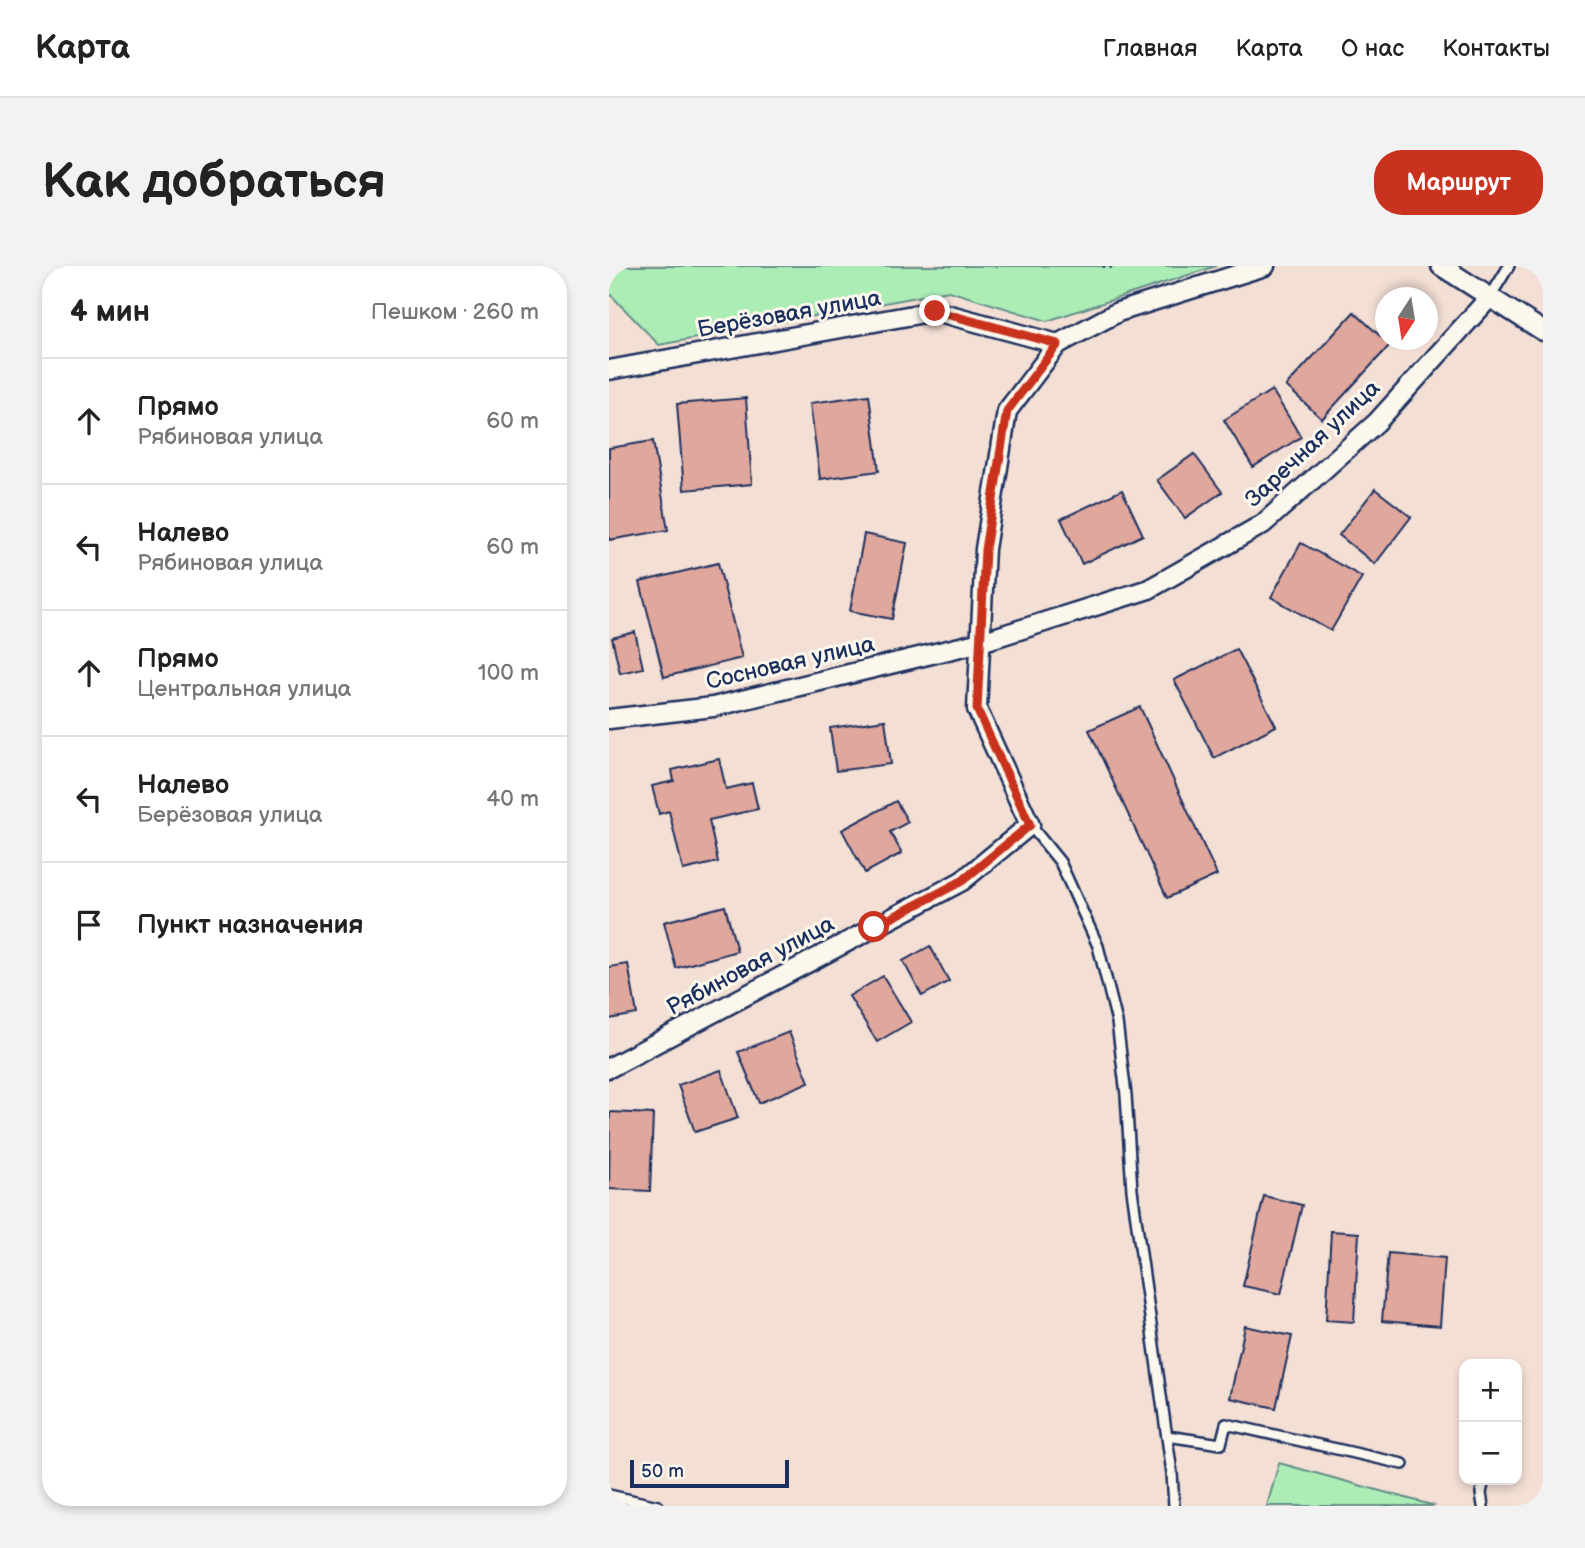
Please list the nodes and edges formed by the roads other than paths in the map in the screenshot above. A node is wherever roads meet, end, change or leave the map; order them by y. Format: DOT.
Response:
graph roads {
  1 [pos="1265,266"];
  2 [pos="1441,266"];
  3 [pos="1509,266"];
  4 [pos="1490,297"];
  5 [pos="1543,331"];
  6 [pos="1058,344"];
  7 [pos="609,370"];
  8 [pos="981,642"];
  9 [pos="609,719"];
  10 [pos="1030,825"];
  11 [pos="609,1068"];
  12 [pos="1167,1436"];
  13 [pos="1403,1464"];
  14 [pos="1484,1485"];
  15 [pos="609,1495"];
  16 [pos="1482,1504"];
  17 [pos="658,1506"];
  18 [pos="1174,1506"];
  1 -- 6 [label="street"];
  2 -- 4 [label="street"];
  3 -- 4 [label="lane"];
  4 -- 5 [label="street"];
  4 -- 8 [label="street, Заречная улица"];
  6 -- 7 [label="street, Берёзовая улица"];
  6 -- 8 [label="street"];
  8 -- 9 [label="street, Сосновая улица"];
  8 -- 10 [label="street"];
  10 -- 11 [label="street, Рябиновая улица"];
  10 -- 12 [label="lane"];
  12 -- 13 [label="lane"];
  12 -- 18 [label="lane"];
  14 -- 16 [label="lane"];
  15 -- 17 [label="lane"];
}
